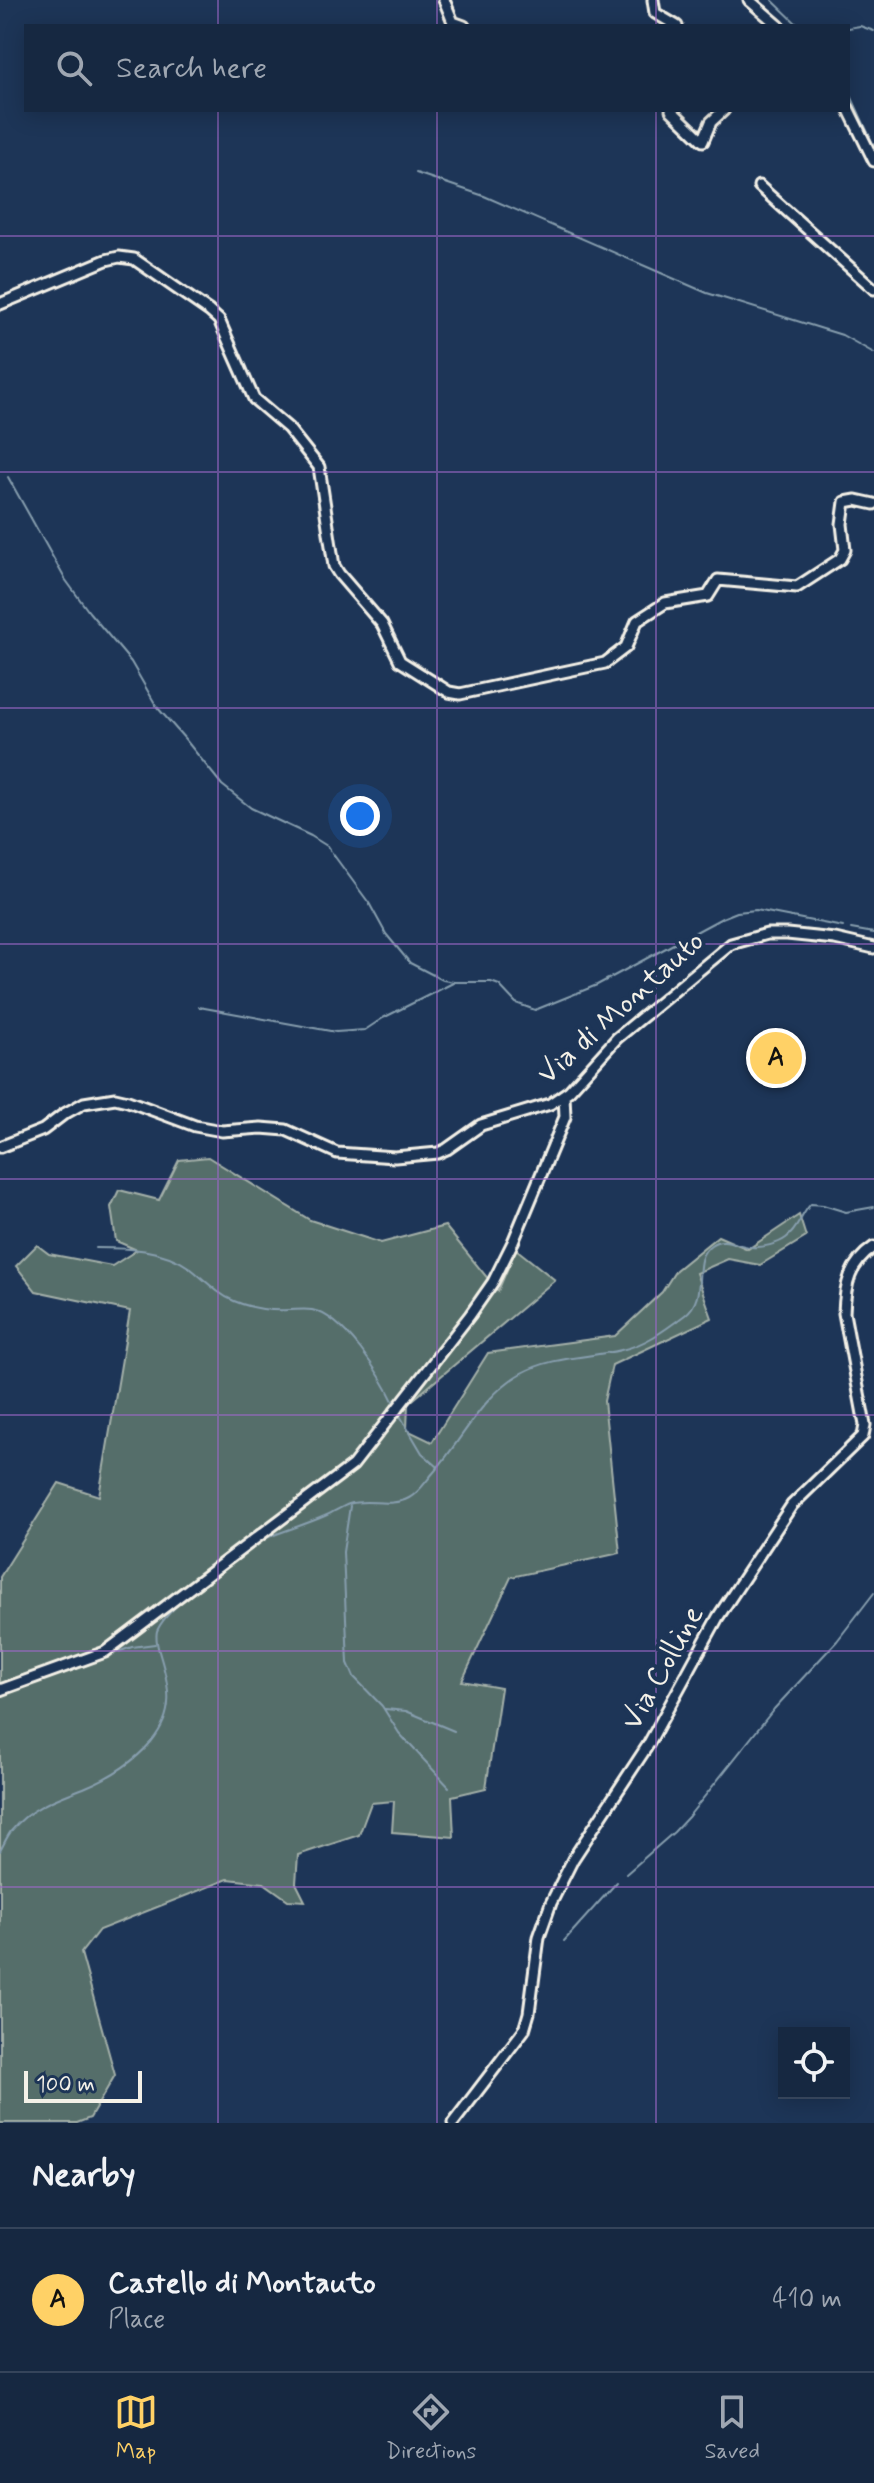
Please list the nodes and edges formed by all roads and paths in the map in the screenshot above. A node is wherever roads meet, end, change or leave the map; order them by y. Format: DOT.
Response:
graph roads {
  1 [pos="444,0"];
  2 [pos="653,0"];
  3 [pos="749,0"];
  4 [pos="458,24"];
  5 [pos="674,24"];
  6 [pos="777,24"];
  7 [pos="673,112"];
  8 [pos="722,112"];
  9 [pos="850,112"];
  10 [pos="874,161"];
  11 [pos="759,186"];
  12 [pos="874,289"];
  13 [pos="0,304"];
  14 [pos="874,504"];
  15 [pos="874,948"];
  16 [pos="564,1095"];
  17 [pos="0,1147"];
  18 [pos="874,1247"];
  19 [pos="0,1690"];
  20 [pos="453,2123"];
  1 -- 4 [label="street"];
  2 -- 5 [label="street"];
  3 -- 6 [label="street"];
  7 -- 8 [label="street"];
  9 -- 10 [label="street"];
  11 -- 12 [label="street"];
  13 -- 14 [label="street"];
  15 -- 17 [label="street, Via di Montauto"];
  16 -- 19 [label="street"];
  18 -- 20 [label="street, Via Colline"];
}
